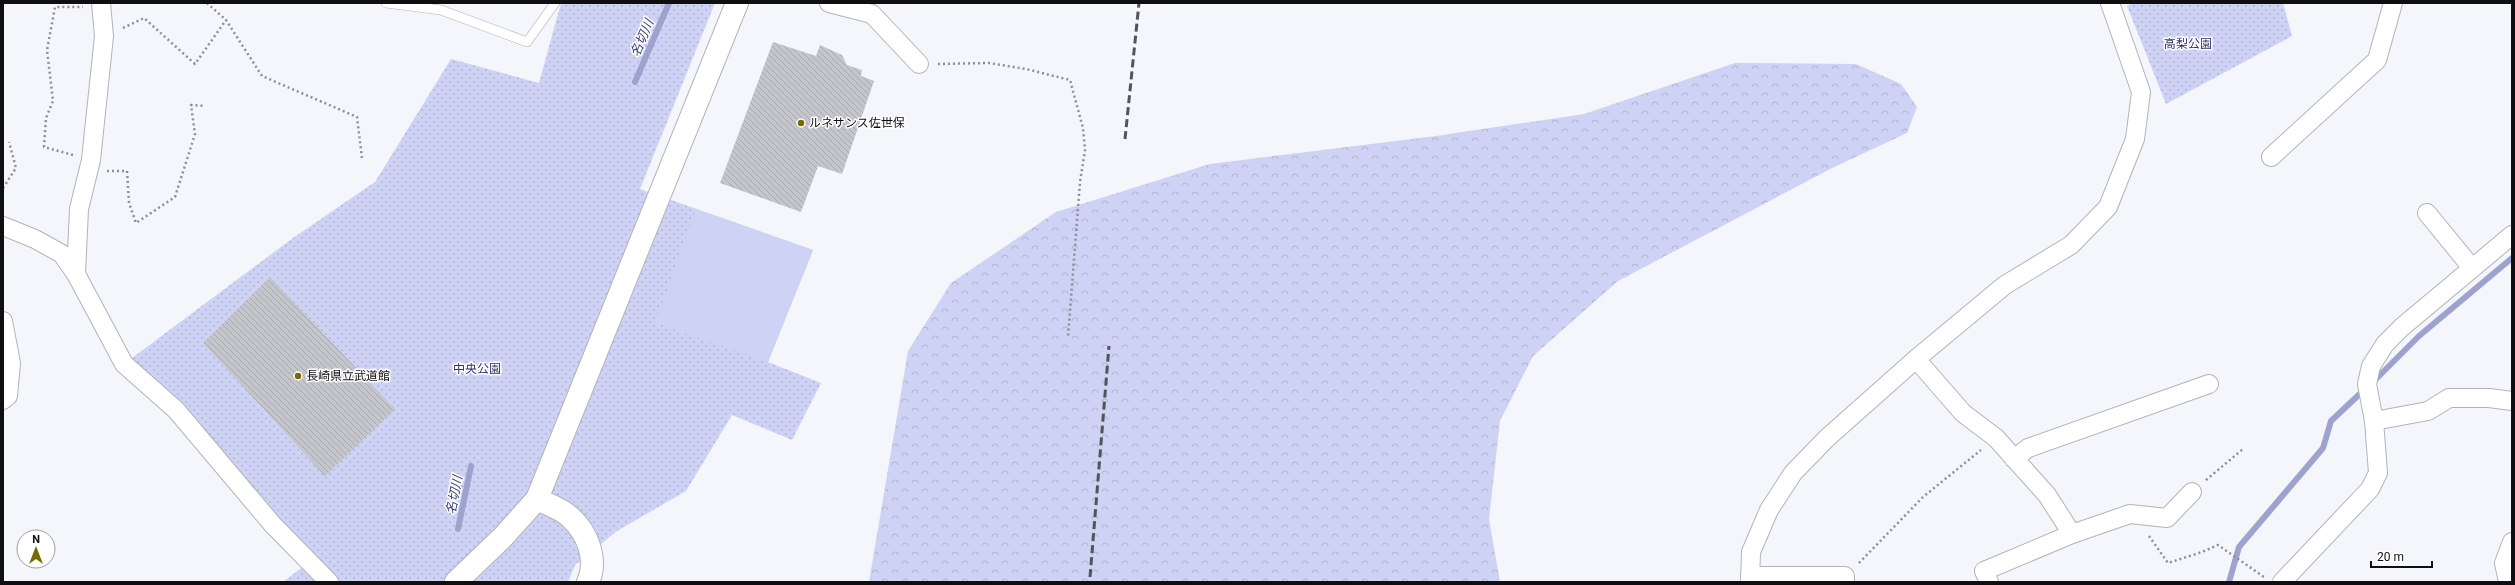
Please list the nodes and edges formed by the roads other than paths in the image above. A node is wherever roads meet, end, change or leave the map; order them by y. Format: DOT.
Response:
graph roads {
  1 [pos="101,3"];
  2 [pos="386,3"];
  3 [pos="555,3"];
  4 [pos="738,3"];
  5 [pos="829,3"];
  6 [pos="2110,3"];
  7 [pos="2393,3"];
  8 [pos="918,64"];
  9 [pos="2271,157"];
  10 [pos="2427,212"];
  11 [pos="3,226"];
  12 [pos="2512,235"];
  13 [pos="2472,268"];
  14 [pos="76,274"];
  15 [pos="3,321"];
  16 [pos="1916,358"];
  17 [pos="2209,384"];
  18 [pos="3,400"];
  19 [pos="2512,401"];
  20 [pos="2374,421"];
  21 [pos="2014,459"];
  22 [pos="2192,492"];
  23 [pos="537,499"];
  24 [pos="2072,534"];
  25 [pos="2512,542"];
  26 [pos="1750,579"];
  27 [pos="1845,579"];
  28 [pos="329,582"];
  29 [pos="456,582"];
  30 [pos="588,582"];
  31 [pos="1989,582"];
  32 [pos="2282,582"];
  33 [pos="2508,582"];
  1 -- 14 [label="street"];
  2 -- 3 [label="lane"];
  4 -- 23 [label="street"];
  5 -- 8 [label="street"];
  6 -- 16 [label="street"];
  7 -- 9 [label="street"];
  10 -- 13 [label="street"];
  11 -- 14 [label="street"];
  12 -- 13 [label="street"];
  13 -- 20 [label="street"];
  14 -- 28 [label="street"];
  15 -- 18 [label="street"];
  16 -- 21 [label="street"];
  16 -- 26 [label="street"];
  17 -- 21 [label="street"];
  19 -- 20 [label="street"];
  20 -- 32 [label="street"];
  21 -- 24 [label="street"];
  22 -- 24 [label="street"];
  23 -- 29 [label="street"];
  23 -- 30 [label="street"];
  24 -- 31 [label="street"];
  25 -- 33 [label="street"];
  26 -- 27 [label="street"];
}
